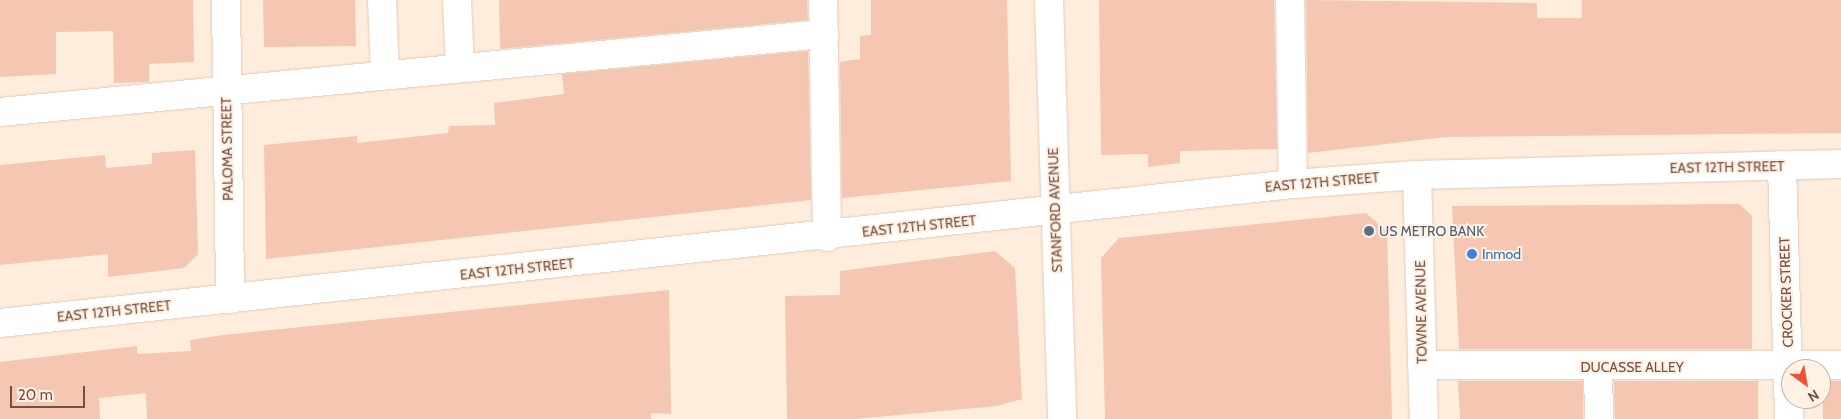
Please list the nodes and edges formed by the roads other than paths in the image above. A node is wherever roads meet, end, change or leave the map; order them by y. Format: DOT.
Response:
graph roads {
  1 [pos="226,0"];
  2 [pos="382,0"];
  3 [pos="457,0"];
  4 [pos="823,0"];
  5 [pos="1049,0"];
  6 [pos="1290,0"];
  7 [pos="824,34"];
  8 [pos="460,68"];
  9 [pos="385,75"];
  10 [pos="226,90"];
  11 [pos="0,112"];
  12 [pos="1841,164"];
  13 [pos="1782,165"];
  14 [pos="1417,175"];
  15 [pos="1293,184"];
  16 [pos="1055,210"];
  17 [pos="827,236"];
  18 [pos="230,299"];
  19 [pos="0,323"];
  20 [pos="1789,359"];
  21 [pos="1422,365"];
  22 [pos="1781,365"];
  23 [pos="1598,368"];
  24 [pos="1059,419"];
  25 [pos="1424,419"];
  26 [pos="1599,419"];
  1 -- 10 [label="street, PALOMA STREET"];
  2 -- 9 [label="street"];
  3 -- 8 [label="street"];
  4 -- 7 [label="street"];
  5 -- 16 [label="street, STANFORD AVENUE"];
  6 -- 15 [label="street"];
  7 -- 8 [label="street"];
  7 -- 17 [label="street"];
  8 -- 9 [label="street"];
  9 -- 10 [label="street"];
  10 -- 11 [label="street"];
  10 -- 18 [label="street, PALOMA STREET"];
  12 -- 13 [label="street, EAST 12TH STREET"];
  13 -- 14 [label="street, EAST 12TH STREET"];
  13 -- 20 [label="street, CROCKER STREET"];
  14 -- 15 [label="street, EAST 12TH STREET"];
  14 -- 21 [label="street, TOWNE AVENUE"];
  15 -- 16 [label="street, EAST 12TH STREET"];
  16 -- 17 [label="street, EAST 12TH STREET"];
  16 -- 24 [label="street, STANFORD AVENUE"];
  17 -- 18 [label="street, EAST 12TH STREET"];
  18 -- 19 [label="street, EAST 12TH STREET"];
  21 -- 23 [label="street, DUCASSE ALLEY"];
  21 -- 25 [label="street, TOWNE AVENUE"];
  22 -- 23 [label="street, DUCASSE ALLEY"];
  23 -- 26 [label="street"];
}
